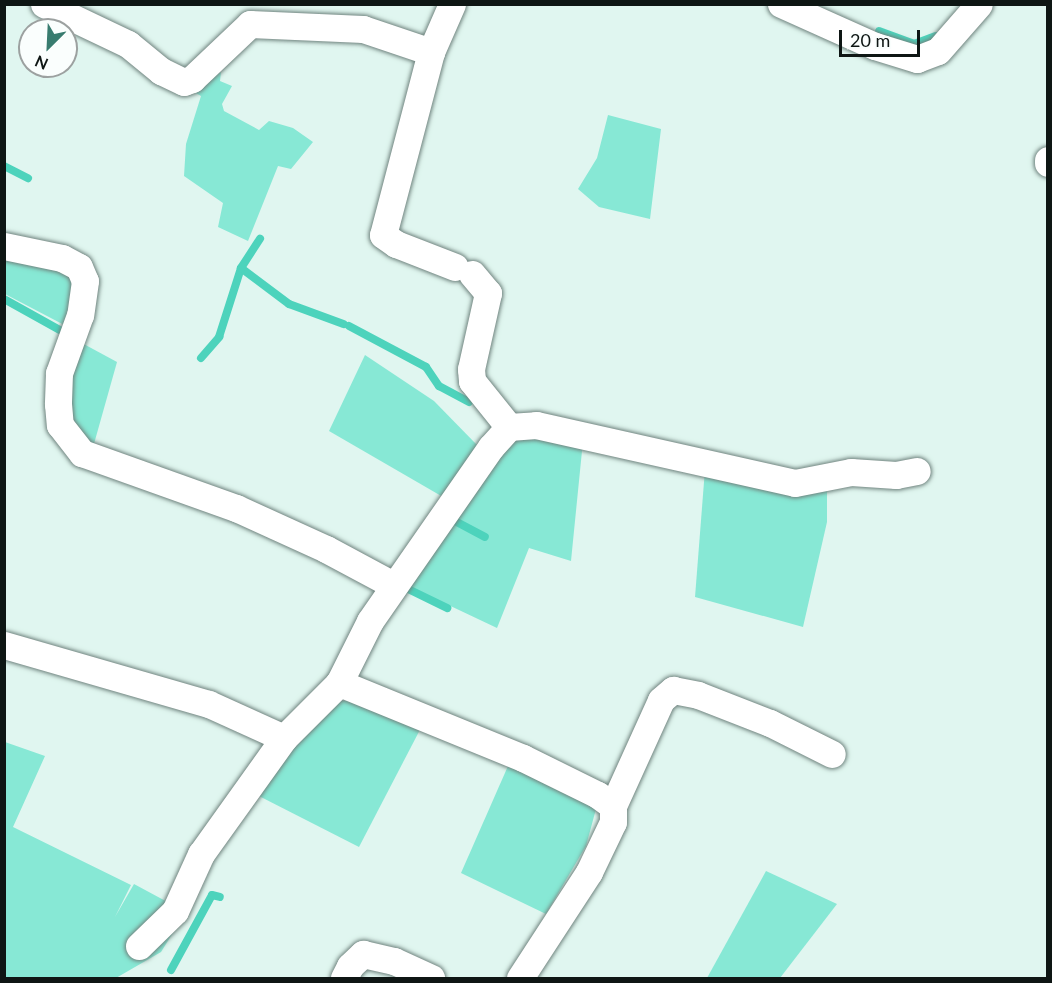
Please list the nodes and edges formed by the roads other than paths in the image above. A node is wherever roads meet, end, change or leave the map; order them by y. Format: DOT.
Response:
graph roads {
  1 [pos="44,4"];
  2 [pos="452,4"];
  3 [pos="781,4"];
  4 [pos="979,4"];
  5 [pos="431,52"];
  6 [pos="4,246"];
  7 [pos="510,428"];
  8 [pos="916,471"];
  9 [pos="393,585"];
  10 [pos="4,645"];
  11 [pos="339,682"];
  12 [pos="284,738"];
  13 [pos="832,754"];
  14 [pos="613,806"];
  15 [pos="139,946"];
  16 [pos="344,978"];
  17 [pos="430,978"];
  18 [pos="520,978"];
  1 -- 5 [label="street"];
  2 -- 5 [label="street"];
  3 -- 4 [label="street"];
  5 -- 7 [label="street"];
  6 -- 9 [label="street"];
  7 -- 8 [label="street"];
  7 -- 9 [label="street"];
  9 -- 11 [label="street"];
  10 -- 12 [label="street"];
  11 -- 12 [label="street"];
  11 -- 14 [label="street"];
  12 -- 15 [label="street"];
  13 -- 14 [label="street"];
  14 -- 18 [label="street"];
  16 -- 17 [label="street"];
}
